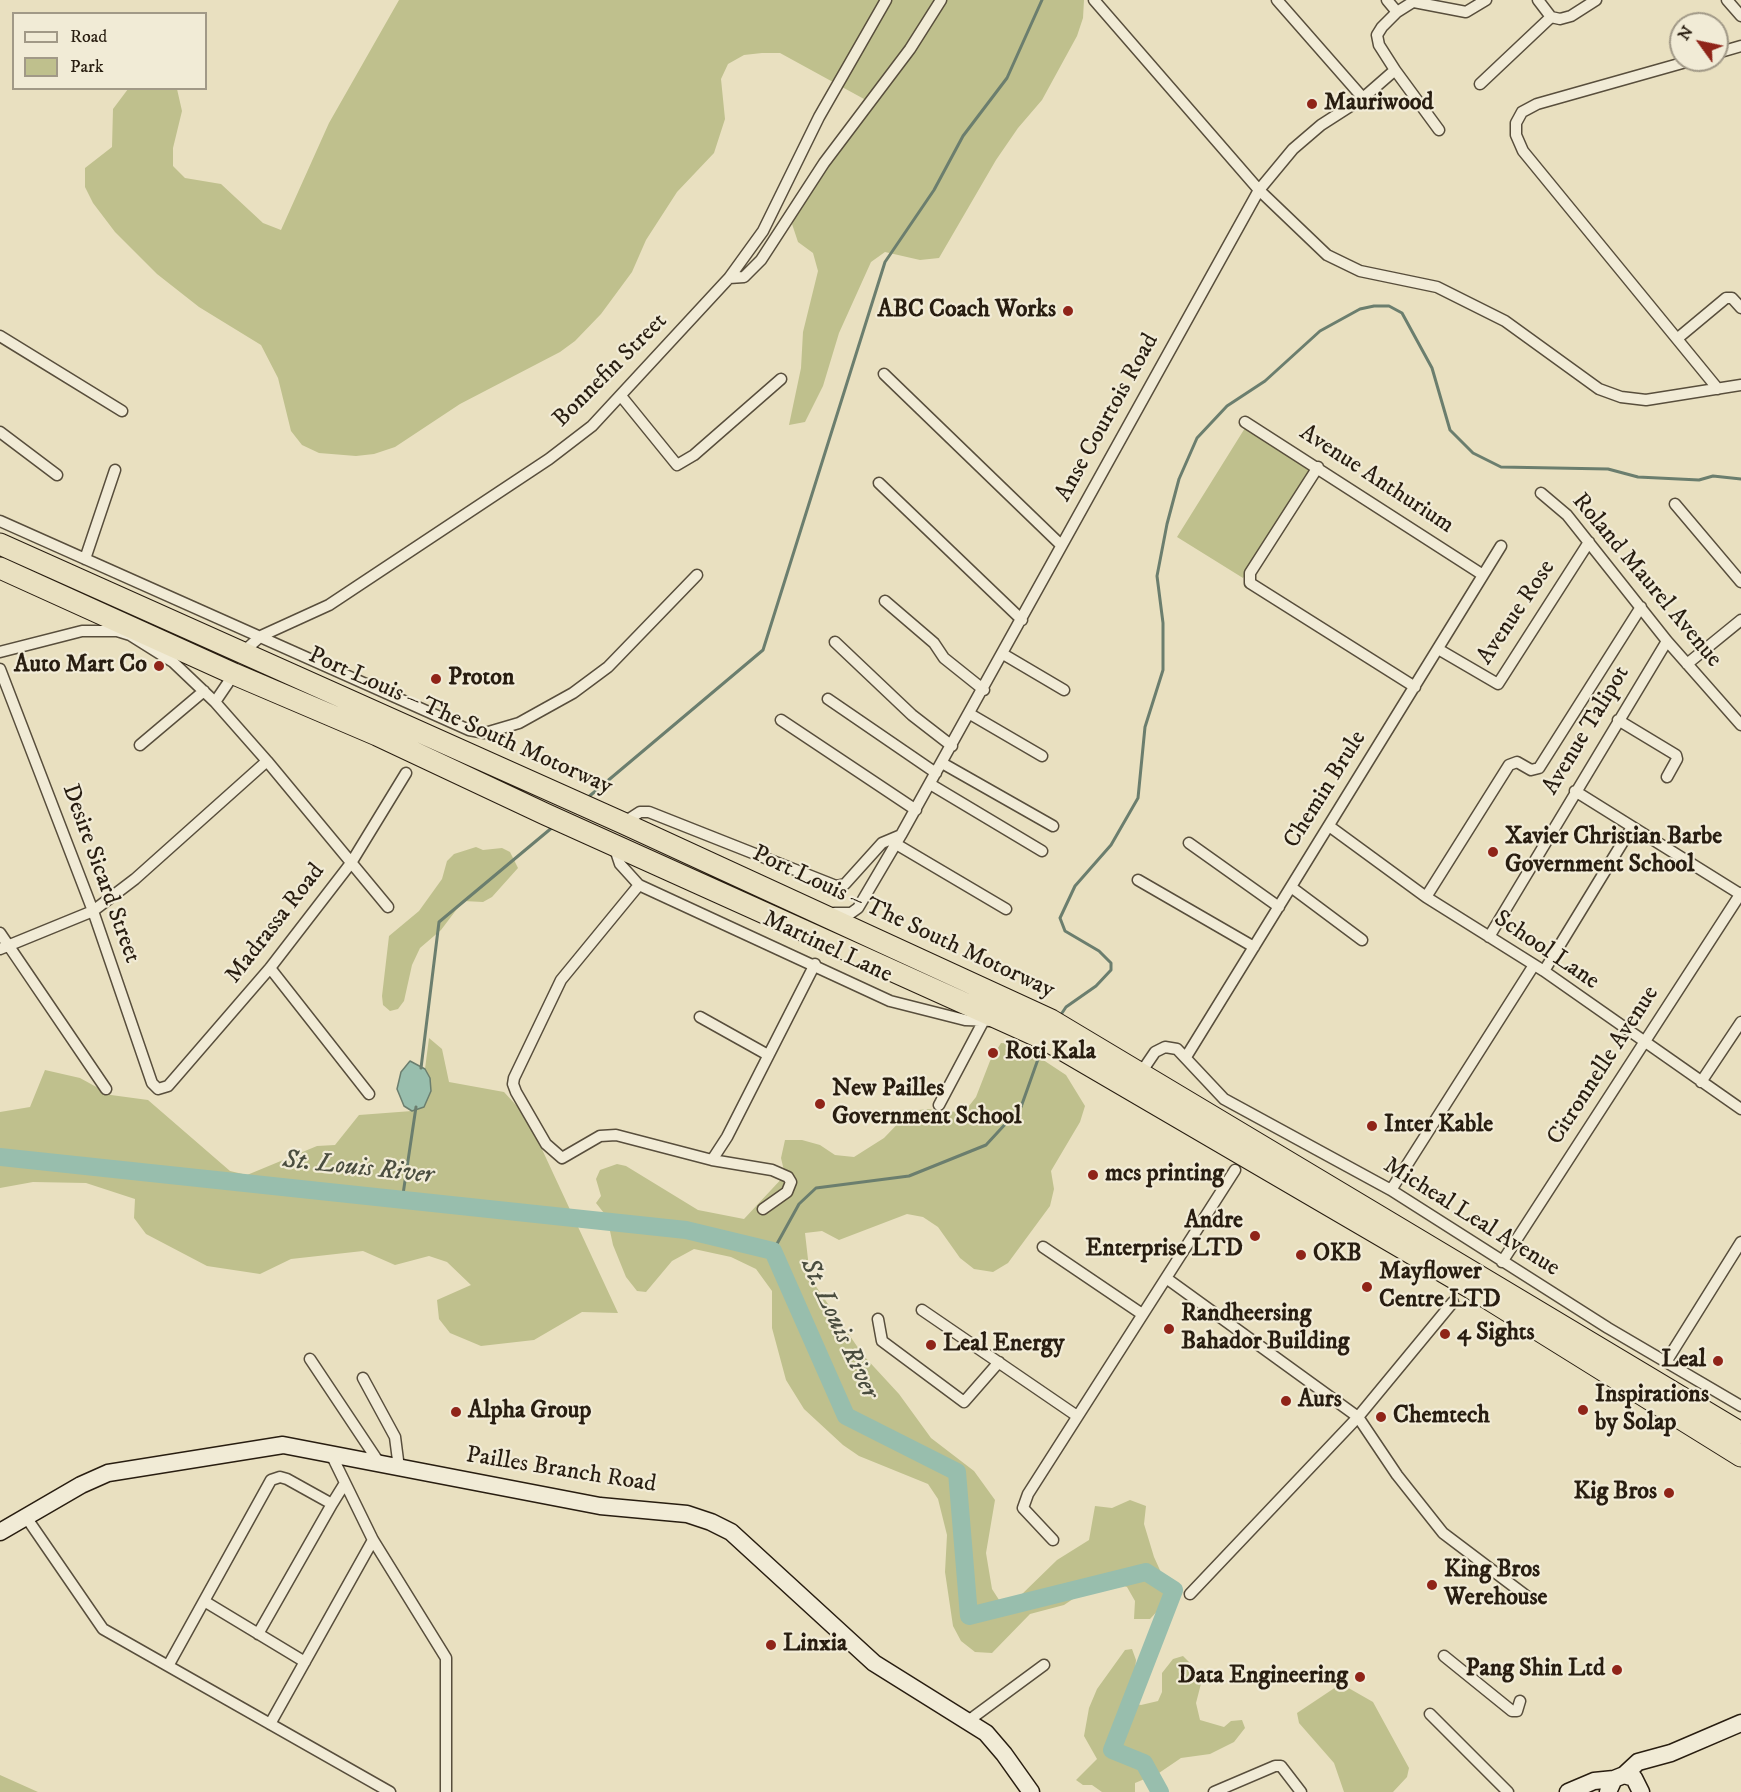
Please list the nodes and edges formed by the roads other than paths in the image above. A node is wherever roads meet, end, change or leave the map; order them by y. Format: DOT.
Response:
graph roads {
  1 [pos="886,0"];
  2 [pos="941,0"];
  3 [pos="1094,0"];
  4 [pos="1277,0"];
  5 [pos="1387,0"];
  6 [pos="1486,0"];
  7 [pos="1538,0"];
  8 [pos="1596,0"];
  9 [pos="1727,0"];
  10 [pos="1415,1"];
  11 [pos="1397,12"];
  12 [pos="1741,16"];
  13 [pos="1551,17"];
  14 [pos="1669,67"];
  15 [pos="1395,70"];
  16 [pos="1480,84"];
  17 [pos="1363,98"];
  18 [pos="1439,130"];
  19 [pos="1259,190"];
  20 [pos="729,278"];
  21 [pos="1741,308"];
  22 [pos="0,336"];
  23 [pos="1678,338"];
  24 [pos="884,374"];
  25 [pos="781,379"];
  26 [pos="1741,385"];
  27 [pos="1718,389"];
  28 [pos="621,396"];
  29 [pos="122,411"];
  30 [pos="1245,422"];
  31 [pos="0,432"];
  32 [pos="1318,467"];
  33 [pos="115,470"];
  34 [pos="57,475"];
  35 [pos="879,483"];
  36 [pos="1541,493"];
  37 [pos="1675,504"];
  38 [pos="0,520"];
  39 [pos="1589,542"];
  40 [pos="0,544"];
  41 [pos="1061,546"];
  42 [pos="1501,546"];
  43 [pos="86,559"];
  44 [pos="0,568"];
  45 [pos="697,575"];
  46 [pos="1483,575"];
  47 [pos="1741,582"];
  48 [pos="885,601"];
  49 [pos="1641,607"];
  50 [pos="1022,620"];
  51 [pos="1741,620"];
  52 [pos="261,636"];
  53 [pos="1667,641"];
  54 [pos="835,642"];
  55 [pos="1438,649"];
  56 [pos="0,652"];
  57 [pos="243,652"];
  58 [pos="1004,654"];
  59 [pos="1687,664"];
  60 [pos="0,669"];
  61 [pos="234,674"];
  62 [pos="1415,687"];
  63 [pos="984,690"];
  64 [pos="1064,690"];
  65 [pos="204,691"];
  66 [pos="828,699"];
  67 [pos="215,702"];
  68 [pos="970,714"];
  69 [pos="781,720"];
  70 [pos="1618,720"];
  71 [pos="1741,725"];
  72 [pos="140,745"];
  73 [pos="952,746"];
  74 [pos="1042,756"];
  75 [pos="267,761"];
  76 [pos="942,763"];
  77 [pos="406,773"];
  78 [pos="936,773"];
  79 [pos="1667,777"];
  80 [pos="930,784"];
  81 [pos="1575,791"];
  82 [pos="916,810"];
  83 [pos="614,820"];
  84 [pos="1053,826"];
  85 [pos="1329,826"];
  86 [pos="1632,827"];
  87 [pos="898,840"];
  88 [pos="1189,843"];
  89 [pos="614,845"];
  90 [pos="1042,851"];
  91 [pos="351,862"];
  92 [pos="1138,880"];
  93 [pos="639,885"];
  94 [pos="1291,887"];
  95 [pos="1741,894"];
  96 [pos="1426,897"];
  97 [pos="797,902"];
  98 [pos="388,907"];
  99 [pos="1279,907"];
  100 [pos="858,908"];
  101 [pos="1006,909"];
  102 [pos="93,911"];
  103 [pos="0,933"];
  104 [pos="1489,937"];
  105 [pos="875,938"];
  106 [pos="1362,940"];
  107 [pos="1254,947"];
  108 [pos="4,948"];
  109 [pos="815,964"];
  110 [pos="1534,965"];
  111 [pos="270,968"];
  112 [pos="1544,971"];
  113 [pos="700,1017"];
  114 [pos="1018,1019"];
  115 [pos="1741,1022"];
  116 [pos="983,1023"];
  117 [pos="1644,1043"];
  118 [pos="1075,1046"];
  119 [pos="768,1055"];
  120 [pos="1186,1057"];
  121 [pos="1140,1074"];
  122 [pos="1701,1082"];
  123 [pos="106,1089"];
  124 [pos="163,1089"];
  125 [pos="369,1094"];
  126 [pos="939,1105"];
  127 [pos="1741,1109"];
  128 [pos="712,1160"];
  129 [pos="1235,1170"];
  130 [pos="1390,1190"];
  131 [pos="763,1209"];
  132 [pos="1741,1242"];
  133 [pos="1043,1247"];
  134 [pos="1502,1262"];
  135 [pos="1166,1278"];
  136 [pos="1453,1302"];
  137 [pos="922,1310"];
  138 [pos="1142,1314"];
  139 [pos="878,1319"];
  140 [pos="310,1359"];
  141 [pos="999,1362"];
  142 [pos="1666,1362"];
  143 [pos="363,1378"];
  144 [pos="1741,1406"];
  145 [pos="1077,1416"];
  146 [pos="1358,1416"];
  147 [pos="1741,1433"];
  148 [pos="331,1454"];
  149 [pos="1741,1456"];
  150 [pos="380,1464"];
  151 [pos="399,1468"];
  152 [pos="345,1483"];
  153 [pos="332,1504"];
  154 [pos="26,1517"];
  155 [pos="0,1532"];
  156 [pos="373,1540"];
  157 [pos="1053,1540"];
  158 [pos="1190,1594"];
  159 [pos="1529,1598"];
  160 [pos="204,1601"];
  161 [pos="258,1634"];
  162 [pos="1444,1656"];
  163 [pos="305,1662"];
  164 [pos="1044,1665"];
  165 [pos="168,1666"];
  166 [pos="1520,1701"];
  167 [pos="1430,1714"];
  168 [pos="968,1720"];
  169 [pos="1741,1723"];
  170 [pos="270,1724"];
  171 [pos="1671,1753"];
  172 [pos="1638,1762"];
  173 [pos="1594,1781"];
  174 [pos="1630,1786"];
  175 [pos="390,1792"];
  176 [pos="446,1792"];
  177 [pos="1031,1792"];
  178 [pos="1214,1792"];
  179 [pos="1301,1792"];
  180 [pos="1508,1792"];
  181 [pos="1568,1792"];
  1 -- 20 [label="street, Bonnefin Street"];
  2 -- 20 [label="street"];
  3 -- 19 [label="street"];
  4 -- 17 [label="street"];
  5 -- 11 [label="street"];
  6 -- 10 [label="street"];
  7 -- 13 [label="street"];
  8 -- 13 [label="street"];
  9 -- 12 [label="street"];
  10 -- 11 [label="street"];
  11 -- 15 [label="street"];
  13 -- 16 [label="street"];
  14 -- 23 [label="street"];
  15 -- 17 [label="street, Anse Courtois Road"];
  15 -- 18 [label="street"];
  17 -- 19 [label="street, Anse Courtois Road"];
  19 -- 27 [label="street"];
  19 -- 41 [label="street, Anse Courtois Road"];
  20 -- 28 [label="street, Bonnefin Street"];
  21 -- 23 [label="street"];
  22 -- 29 [label="street"];
  23 -- 27 [label="street"];
  24 -- 41 [label="street"];
  25 -- 28 [label="street"];
  26 -- 27 [label="street"];
  28 -- 52 [label="street, Bonnefin Street"];
  30 -- 32 [label="street, Avenue Anthurium"];
  31 -- 34 [label="street"];
  32 -- 46 [label="street, Avenue Anthurium"];
  32 -- 62 [label="street"];
  33 -- 43 [label="street"];
  35 -- 50 [label="street"];
  36 -- 39 [label="street, Roland Maurel Avenue"];
  37 -- 47 [label="street"];
  38 -- 43 [label="street"];
  39 -- 49 [label="street, Roland Maurel Avenue"];
  39 -- 55 [label="street, Avenue Rose"];
  40 -- 57 [label="highway, Port Louis – The South Motorway"];
  41 -- 50 [label="street, Anse Courtois Road"];
  42 -- 46 [label="street, Chemin Brule"];
  43 -- 52 [label="street"];
  44 -- 61 [label="highway, Port Louis – The South Motorway"];
  45 -- 52 [label="street"];
  46 -- 55 [label="street, Chemin Brule"];
  48 -- 63 [label="street"];
  49 -- 53 [label="street, Roland Maurel Avenue"];
  49 -- 96 [label="street"];
  50 -- 58 [label="street, Anse Courtois Road"];
  51 -- 59 [label="street"];
  52 -- 57 [label="street, Bonnefin Street"];
  53 -- 59 [label="street, Roland Maurel Avenue"];
  53 -- 70 [label="street, Avenue Talipot"];
  54 -- 73 [label="street"];
  55 -- 62 [label="street, Chemin Brule"];
  56 -- 65 [label="street"];
  57 -- 83 [label="highway, Port Louis – The South Motorway"];
  58 -- 63 [label="street, Anse Courtois Road"];
  58 -- 64 [label="street"];
  59 -- 71 [label="street, Roland Maurel Avenue"];
  60 -- 102 [label="street, Desire Sicard Street"];
  61 -- 67 [label="street"];
  61 -- 89 [label="highway, Port Louis – The South Motorway"];
  62 -- 85 [label="street, Chemin Brule"];
  63 -- 68 [label="street, Anse Courtois Road"];
  65 -- 67 [label="street"];
  65 -- 72 [label="street"];
  66 -- 78 [label="street"];
  67 -- 75 [label="street"];
  68 -- 73 [label="street, Anse Courtois Road"];
  68 -- 74 [label="street"];
  69 -- 82 [label="street"];
  70 -- 79 [label="street"];
  70 -- 81 [label="street, Avenue Talipot"];
  73 -- 76 [label="street, Anse Courtois Road"];
  75 -- 91 [label="street"];
  75 -- 102 [label="street"];
  76 -- 78 [label="street, Anse Courtois Road"];
  76 -- 84 [label="street"];
  77 -- 91 [label="street, Madrassa Road"];
  78 -- 80 [label="street, Anse Courtois Road"];
  80 -- 82 [label="street, Anse Courtois Road"];
  80 -- 90 [label="street"];
  81 -- 86 [label="street"];
  81 -- 104 [label="street, Avenue Talipot"];
  82 -- 87 [label="street, Anse Courtois Road"];
  83 -- 87 [label="street"];
  83 -- 97 [label="highway, Port Louis – The South Motorway"];
  85 -- 94 [label="street, Chemin Brule"];
  85 -- 96 [label="street, School Lane"];
  86 -- 95 [label="street"];
  86 -- 112 [label="street"];
  87 -- 100 [label="street, Anse Courtois Road"];
  87 -- 101 [label="street"];
  88 -- 99 [label="street"];
  89 -- 93 [label="street"];
  89 -- 114 [label="highway, Port Louis – The South Motorway"];
  91 -- 98 [label="street"];
  91 -- 111 [label="street, Madrassa Road"];
  92 -- 107 [label="street"];
  93 -- 109 [label="street, Martinel Lane"];
  93 -- 128 [label="street"];
  94 -- 99 [label="street, Chemin Brule"];
  94 -- 106 [label="street"];
  95 -- 117 [label="street, Citronnelle Avenue"];
  96 -- 104 [label="street, School Lane"];
  97 -- 100 [label="street"];
  97 -- 105 [label="highway, Port Louis – The South Motorway"];
  99 -- 107 [label="street, Chemin Brule"];
  100 -- 105 [label="street"];
  102 -- 108 [label="street"];
  102 -- 124 [label="street, Desire Sicard Street"];
  103 -- 108 [label="street"];
  104 -- 110 [label="street, School Lane"];
  105 -- 114 [label="highway, Port Louis – The South Motorway"];
  107 -- 120 [label="street, Chemin Brule"];
  108 -- 123 [label="street"];
  109 -- 116 [label="street, Martinel Lane"];
  109 -- 119 [label="street"];
  110 -- 112 [label="street, School Lane"];
  110 -- 130 [label="street"];
  111 -- 124 [label="street, Madrassa Road"];
  111 -- 125 [label="street"];
  112 -- 117 [label="street, School Lane"];
  113 -- 119 [label="street"];
  114 -- 116 [label="street, Martinel Lane"];
  114 -- 118 [label="highway, Port Louis – The South Motorway"];
  115 -- 122 [label="street"];
  116 -- 126 [label="street"];
  117 -- 122 [label="street, School Lane"];
  117 -- 134 [label="street, Citronnelle Avenue"];
  118 -- 121 [label="highway, Port Louis – The South Motorway"];
  118 -- 149 [label="highway, Port Louis – The South Motorway"];
  119 -- 128 [label="street"];
  120 -- 121 [label="street"];
  120 -- 130 [label="street, Micheal Leal Avenue"];
  121 -- 147 [label="highway, Port Louis – The South Motorway"];
  122 -- 127 [label="street, School Lane"];
  128 -- 131 [label="street"];
  129 -- 135 [label="street"];
  130 -- 134 [label="street, Micheal Leal Avenue"];
  132 -- 142 [label="street"];
  133 -- 138 [label="street"];
  134 -- 142 [label="street, Micheal Leal Avenue"];
  135 -- 138 [label="street"];
  135 -- 146 [label="street"];
  136 -- 146 [label="street"];
  137 -- 141 [label="street"];
  138 -- 145 [label="street"];
  139 -- 141 [label="street"];
  140 -- 150 [label="street"];
  141 -- 145 [label="street"];
  142 -- 144 [label="street, Micheal Leal Avenue"];
  143 -- 151 [label="street"];
  145 -- 157 [label="street"];
  146 -- 158 [label="street"];
  146 -- 159 [label="street"];
  148 -- 150 [label="main road, Pailles Branch Road"];
  148 -- 152 [label="street"];
  148 -- 154 [label="main road, Pailles Branch Road"];
  150 -- 151 [label="main road, Pailles Branch Road"];
  151 -- 168 [label="main road, Pailles Branch Road"];
  152 -- 153 [label="street"];
  152 -- 156 [label="street"];
  153 -- 160 [label="street"];
  153 -- 161 [label="street"];
  154 -- 155 [label="main road, Pailles Branch Road"];
  154 -- 165 [label="street"];
  156 -- 163 [label="street"];
  156 -- 176 [label="street"];
  160 -- 161 [label="street"];
  160 -- 165 [label="street"];
  161 -- 163 [label="street"];
  162 -- 166 [label="street"];
  163 -- 170 [label="street"];
  164 -- 168 [label="street"];
  165 -- 170 [label="street"];
  167 -- 180 [label="street"];
  168 -- 177 [label="main road, Pailles Branch Road"];
  169 -- 171 [label="main road"];
  170 -- 175 [label="street"];
  171 -- 172 [label="main road"];
  171 -- 174 [label="main road"];
  172 -- 173 [label="main road"];
  172 -- 174 [label="main road"];
  173 -- 174 [label="main road"];
  173 -- 181 [label="main road"];
  178 -- 179 [label="street"];
}
